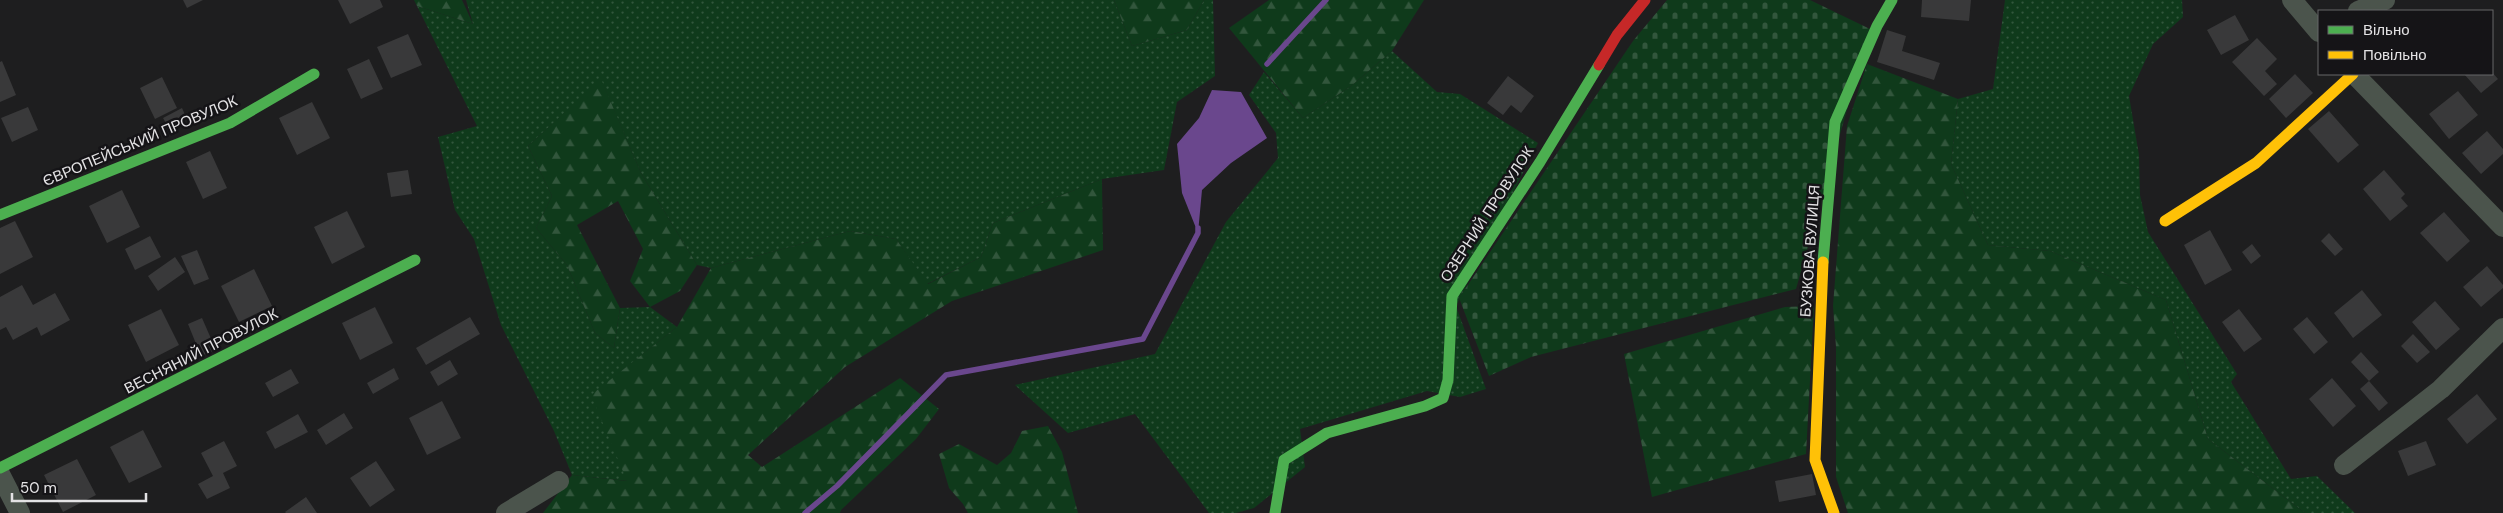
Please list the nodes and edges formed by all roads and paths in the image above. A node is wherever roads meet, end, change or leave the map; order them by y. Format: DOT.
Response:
graph roads {
  1 [pos="1645,0"];
  2 [pos="1892,0"];
  3 [pos="2292,0"];
  4 [pos="2385,0"];
  5 [pos="2360,10"];
  6 [pos="2318,31"];
  7 [pos="314,74"];
  8 [pos="2353,75"];
  9 [pos="2355,75"];
  10 [pos="0,215"];
  11 [pos="2165,221"];
  12 [pos="2503,227"];
  13 [pos="415,260"];
  14 [pos="2503,328"];
  15 [pos="2344,464"];
  16 [pos="0,468"];
  17 [pos="0,474"];
  18 [pos="559,481"];
  19 [pos="20,513"];
  20 [pos="506,513"];
  21 [pos="1275,513"];
  22 [pos="1834,513"];
  1 -- 21 [label="street, ОЗЕРНИЙ ПРОВУЛОК"];
  2 -- 22 [label="street, БУЗКОВА ВУЛИЦЯ"];
  3 -- 6 [label="street"];
  4 -- 5 [label="street"];
  7 -- 10 [label="street, ЄВРОПЕЙСЬКИЙ ПРОВУЛОК"];
  8 -- 11 [label="street"];
  9 -- 12 [label="street"];
  13 -- 16 [label="street, ВЕСНЯНИЙ ПРОВУЛОК"];
  14 -- 15 [label="street"];
  17 -- 19 [label="street"];
  18 -- 20 [label="street"];
}
